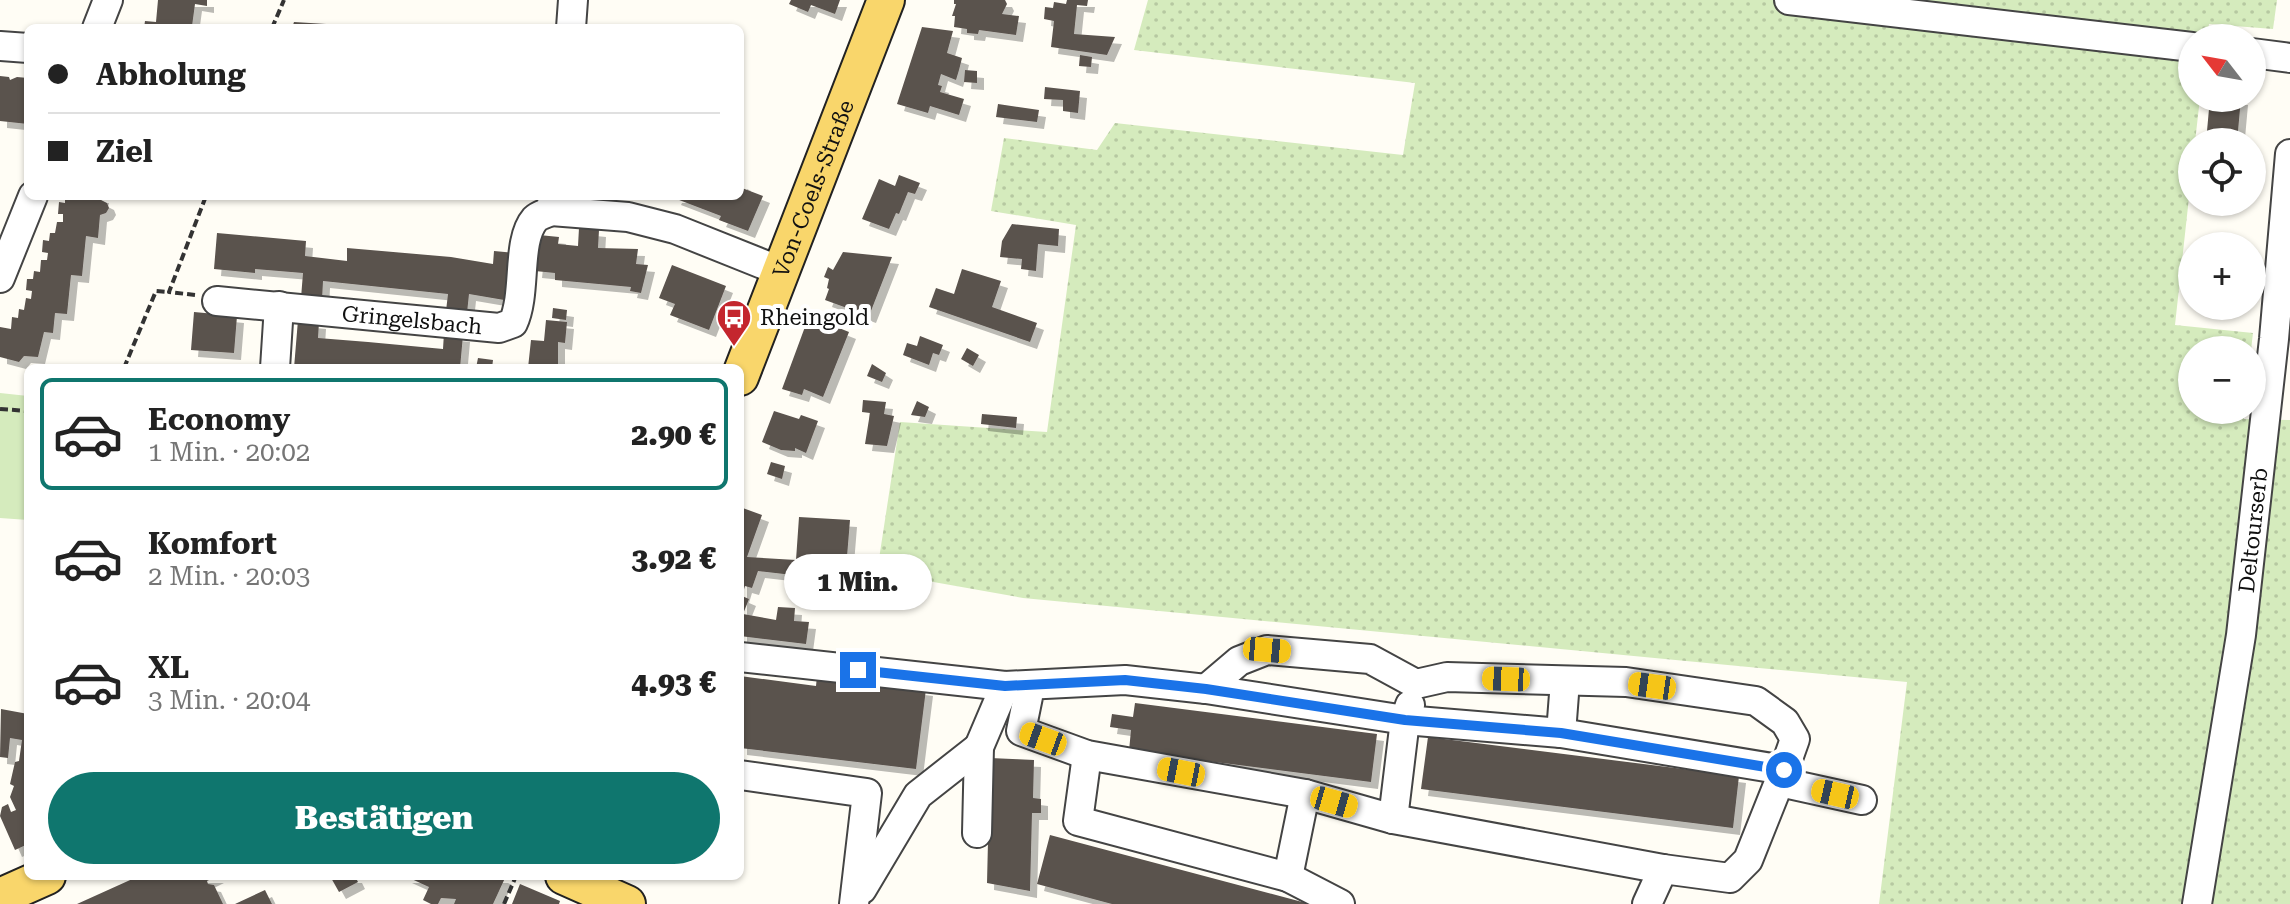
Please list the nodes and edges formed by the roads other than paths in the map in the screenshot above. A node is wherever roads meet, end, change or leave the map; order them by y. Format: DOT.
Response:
graph roads {
  1 [pos="108,0"];
  2 [pos="573,0"];
  3 [pos="886,0"];
  4 [pos="1789,0"];
  5 [pos="99,24"];
  6 [pos="571,24"];
  7 [pos="2178,45"];
  8 [pos="0,46"];
  9 [pos="24,48"];
  10 [pos="2266,55"];
  11 [pos="2290,58"];
  12 [pos="2290,154"];
  13 [pos="31,200"];
  14 [pos="552,204"];
  15 [pos="780,271"];
  16 [pos="0,278"];
  17 [pos="217,301"];
  18 [pos="279,306"];
  19 [pos="275,364"];
  20 [pos="744,366"];
  21 [pos="744,657"];
  22 [pos="1565,681"];
  23 [pos="1416,684"];
  24 [pos="1018,686"];
  25 [pos="1206,689"];
  26 [pos="1405,720"];
  27 [pos="1561,733"];
  28 [pos="979,747"];
  29 [pos="1087,755"];
  30 [pos="744,776"];
  31 [pos="1782,776"];
  32 [pos="1305,794"];
  33 [pos="1862,800"];
  34 [pos="1393,819"];
  35 [pos="977,833"];
  36 [pos="1663,869"];
  37 [pos="1288,877"];
  38 [pos="38,880"];
  39 [pos="570,887"];
  40 [pos="0,897"];
  41 [pos="855,901"];
  42 [pos="627,904"];
  43 [pos="1340,904"];
  44 [pos="1647,904"];
  45 [pos="2197,904"];
  1 -- 5 [label="street"];
  2 -- 6 [label="street"];
  3 -- 15 [label="main road, Von-Coels-Straße"];
  4 -- 7 [label="street"];
  8 -- 9 [label="street"];
  10 -- 11 [label="street"];
  12 -- 45 [label="street, Deltourserb"];
  13 -- 16 [label="street"];
  14 -- 15 [label="street"];
  14 -- 18 [label="street, Gringelsbach"];
  15 -- 20 [label="main road, Von-Coels-Straße"];
  17 -- 18 [label="street, Gringelsbach"];
  18 -- 19 [label="street"];
  21 -- 24 [label="street"];
  22 -- 23 [label="street"];
  22 -- 27 [label="street"];
  22 -- 31 [label="street"];
  23 -- 25 [label="street"];
  23 -- 26 [label="street"];
  24 -- 25 [label="street"];
  24 -- 28 [label="street"];
  24 -- 29 [label="street"];
  25 -- 26 [label="street"];
  26 -- 27 [label="street"];
  26 -- 34 [label="street"];
  27 -- 31 [label="street"];
  28 -- 35 [label="street"];
  28 -- 41 [label="street"];
  29 -- 32 [label="street"];
  29 -- 37 [label="street"];
  30 -- 41 [label="street"];
  31 -- 33 [label="street"];
  31 -- 36 [label="street"];
  32 -- 34 [label="street"];
  32 -- 37 [label="street"];
  34 -- 36 [label="street"];
  36 -- 44 [label="street"];
  37 -- 43 [label="street"];
  38 -- 40 [label="main road"];
  39 -- 42 [label="main road"];
}
